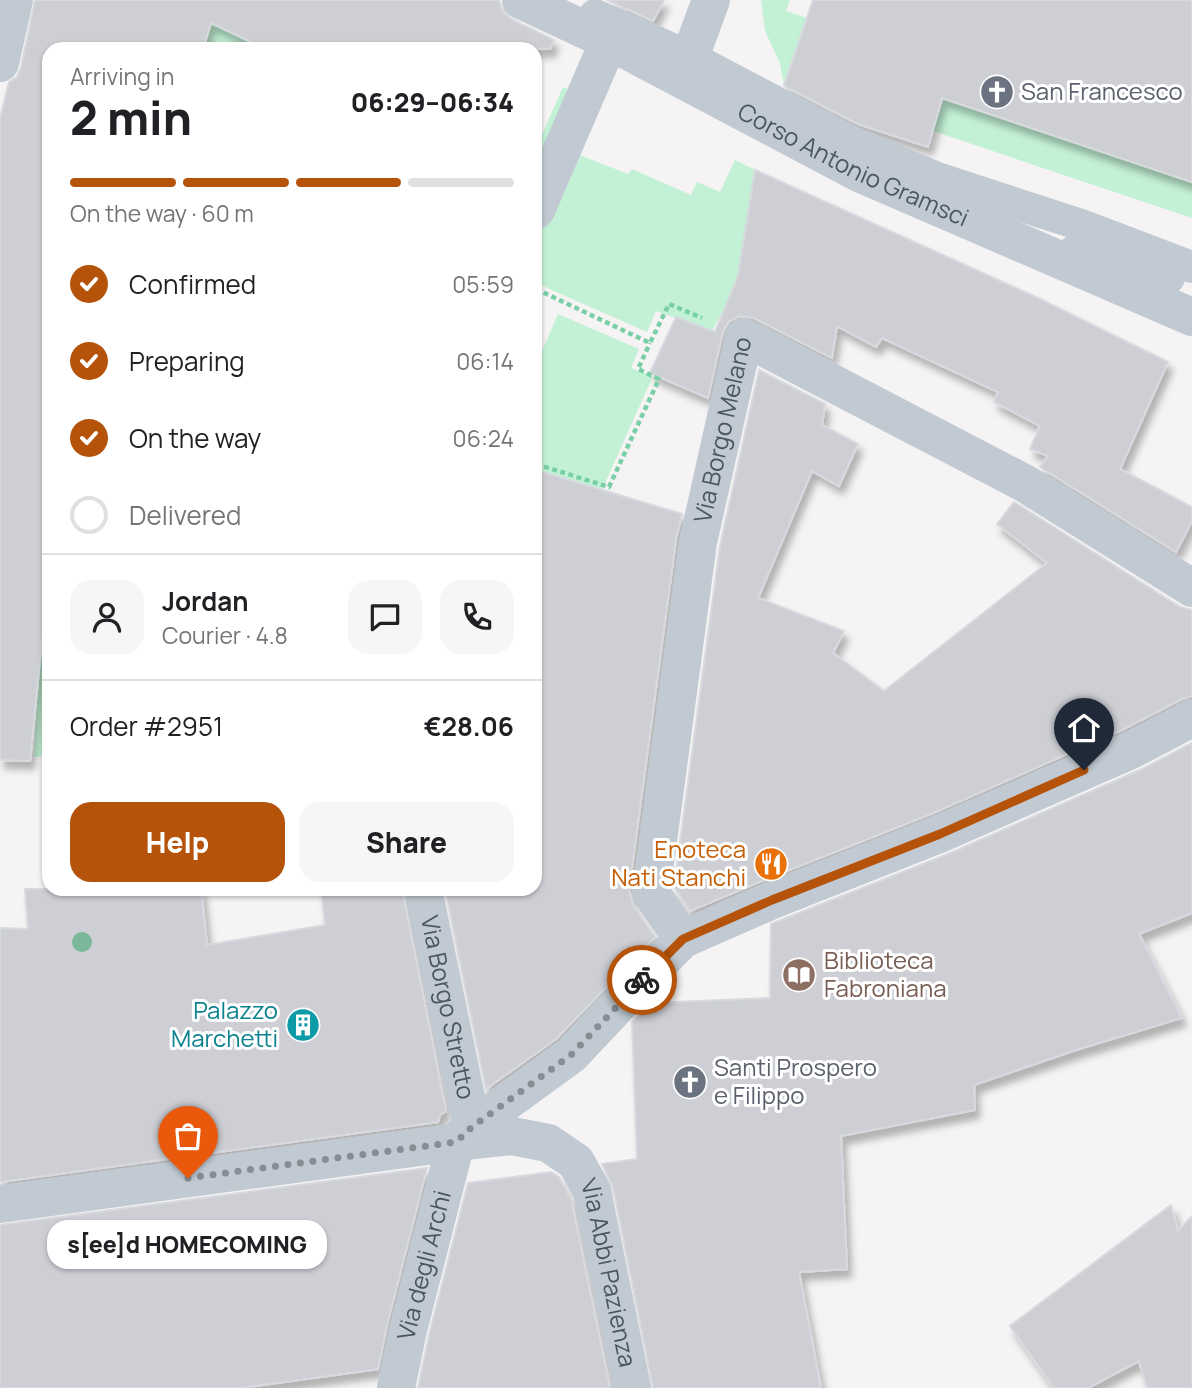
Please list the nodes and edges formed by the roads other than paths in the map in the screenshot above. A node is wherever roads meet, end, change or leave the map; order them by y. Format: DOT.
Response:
graph roads {
  1 [pos="14,0"];
  2 [pos="521,0"];
  3 [pos="561,0"];
  4 [pos="711,0"];
  5 [pos="609,41"];
  6 [pos="0,64"];
  7 [pos="686,68"];
  8 [pos="542,197"];
  9 [pos="968,221"];
  10 [pos="1192,267"];
  11 [pos="1192,284"];
  12 [pos="1192,317"];
  13 [pos="1192,588"];
  14 [pos="1192,718"];
  15 [pos="424,896"];
  16 [pos="683,939"];
  17 [pos="464,1134"];
  18 [pos="0,1204"];
  19 [pos="396,1388"];
  20 [pos="632,1388"];
  1 -- 6 [label="street"];
  2 -- 5 [label="street, Corso Antonio Gramsci"];
  3 -- 7 [label="lane, Corso Antonio Gramsci"];
  4 -- 7 [label="street"];
  5 -- 7 [label="street, Corso Antonio Gramsci"];
  5 -- 8 [label="street"];
  7 -- 9 [label="street, Corso Antonio Gramsci"];
  7 -- 10 [label="lane, Corso Antonio Gramsci"];
  9 -- 11 [label="lane"];
  9 -- 12 [label="street, Corso Antonio Gramsci"];
  13 -- 16 [label="street, Via Borgo Melano"];
  14 -- 16 [label="street"];
  15 -- 17 [label="street, Via Borgo Stretto"];
  16 -- 17 [label="street"];
  17 -- 18 [label="street"];
  17 -- 19 [label="street, Via degli Archi"];
  17 -- 20 [label="street, Via Abbi Pazienza"];
}
